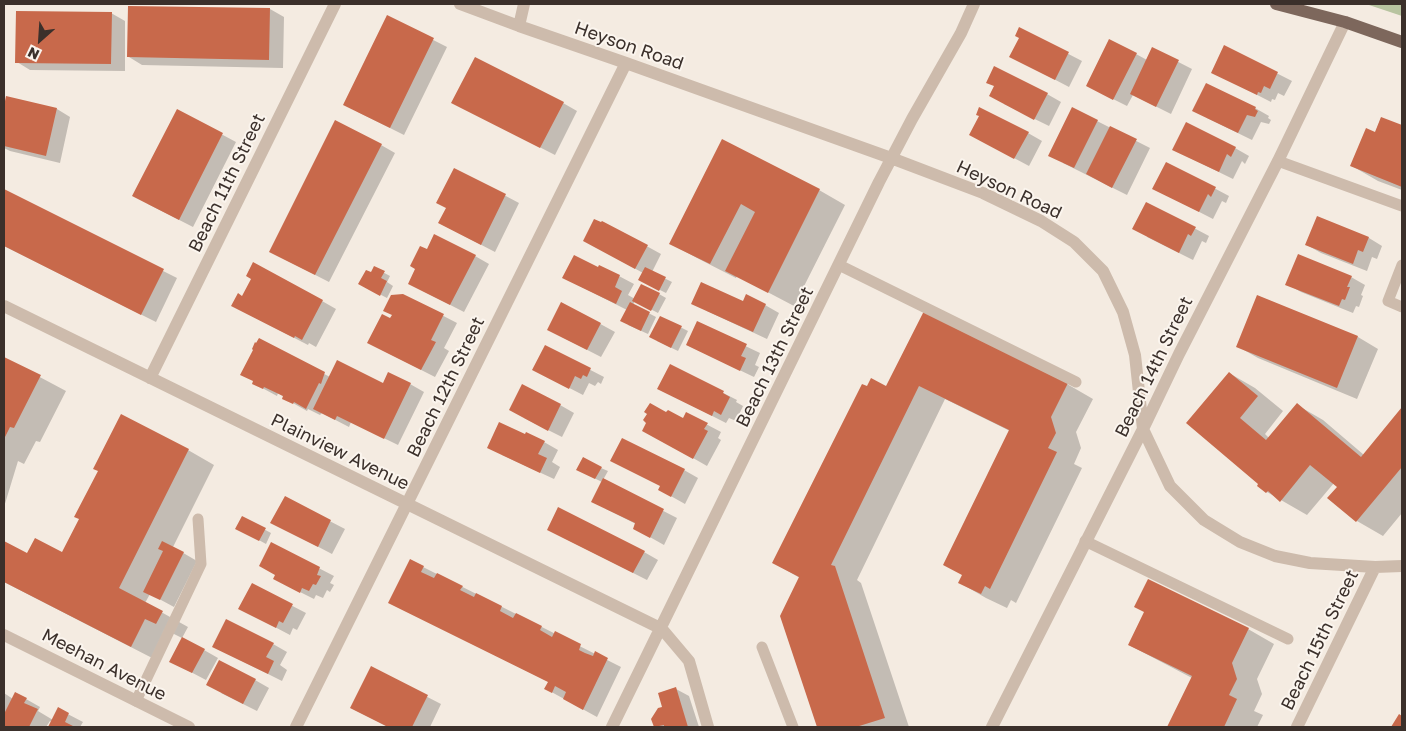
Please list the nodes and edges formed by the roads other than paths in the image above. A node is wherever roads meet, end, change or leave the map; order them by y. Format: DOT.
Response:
graph roads {
  1 [pos="335,4"];
  2 [pos="460,4"];
  3 [pos="524,4"];
  4 [pos="974,4"];
  5 [pos="1276,4"];
  6 [pos="1345,22"];
  7 [pos="519,26"];
  8 [pos="1402,42"];
  9 [pos="626,63"];
  10 [pos="891,158"];
  11 [pos="1278,161"];
  12 [pos="1402,206"];
  13 [pos="839,265"];
  14 [pos="1402,265"];
  15 [pos="4,306"];
  16 [pos="1402,307"];
  17 [pos="150,378"];
  18 [pos="1076,382"];
  19 [pos="1143,429"];
  20 [pos="407,505"];
  21 [pos="198,519"];
  22 [pos="1085,541"];
  23 [pos="1402,566"];
  24 [pos="1375,567"];
  25 [pos="662,628"];
  26 [pos="4,634"];
  27 [pos="1288,638"];
  28 [pos="762,647"];
  29 [pos="136,701"];
  30 [pos="189,727"];
  31 [pos="296,727"];
  32 [pos="612,727"];
  33 [pos="708,727"];
  34 [pos="793,727"];
  35 [pos="992,727"];
  36 [pos="1297,727"];
  1 -- 17 [label="street, Beach 11th Street"];
  2 -- 7 [label="street, Heyson Road"];
  3 -- 7 [label="street"];
  4 -- 10 [label="street, Beach 13th Street"];
  5 -- 6 [label="main road"];
  6 -- 8 [label="main road"];
  6 -- 11 [label="street, Beach 14th Street"];
  7 -- 9 [label="street, Heyson Road"];
  9 -- 10 [label="street, Heyson Road"];
  9 -- 20 [label="street, Beach 12th Street"];
  10 -- 13 [label="street, Beach 13th Street"];
  10 -- 19 [label="street, Heyson Road"];
  11 -- 12 [label="lane"];
  11 -- 19 [label="street, Beach 14th Street"];
  13 -- 18 [label="lane"];
  13 -- 25 [label="street, Beach 13th Street"];
  14 -- 16 [label="lane"];
  15 -- 17 [label="street, Plainview Avenue"];
  17 -- 20 [label="street, Plainview Avenue"];
  19 -- 22 [label="street, Beach 14th Street"];
  19 -- 24 [label="street, Heyson Road"];
  20 -- 25 [label="street, Plainview Avenue"];
  20 -- 31 [label="street, Beach 12th Street"];
  21 -- 29 [label="lane"];
  22 -- 27 [label="lane"];
  22 -- 35 [label="street, Beach 14th Street"];
  23 -- 24 [label="street, Heyson Road"];
  24 -- 36 [label="street, Beach 15th Street"];
  25 -- 32 [label="street, Beach 13th Street"];
  25 -- 33 [label="street"];
  26 -- 29 [label="street, Meehan Avenue"];
  28 -- 34 [label="lane"];
  29 -- 30 [label="street, Meehan Avenue"];
}
